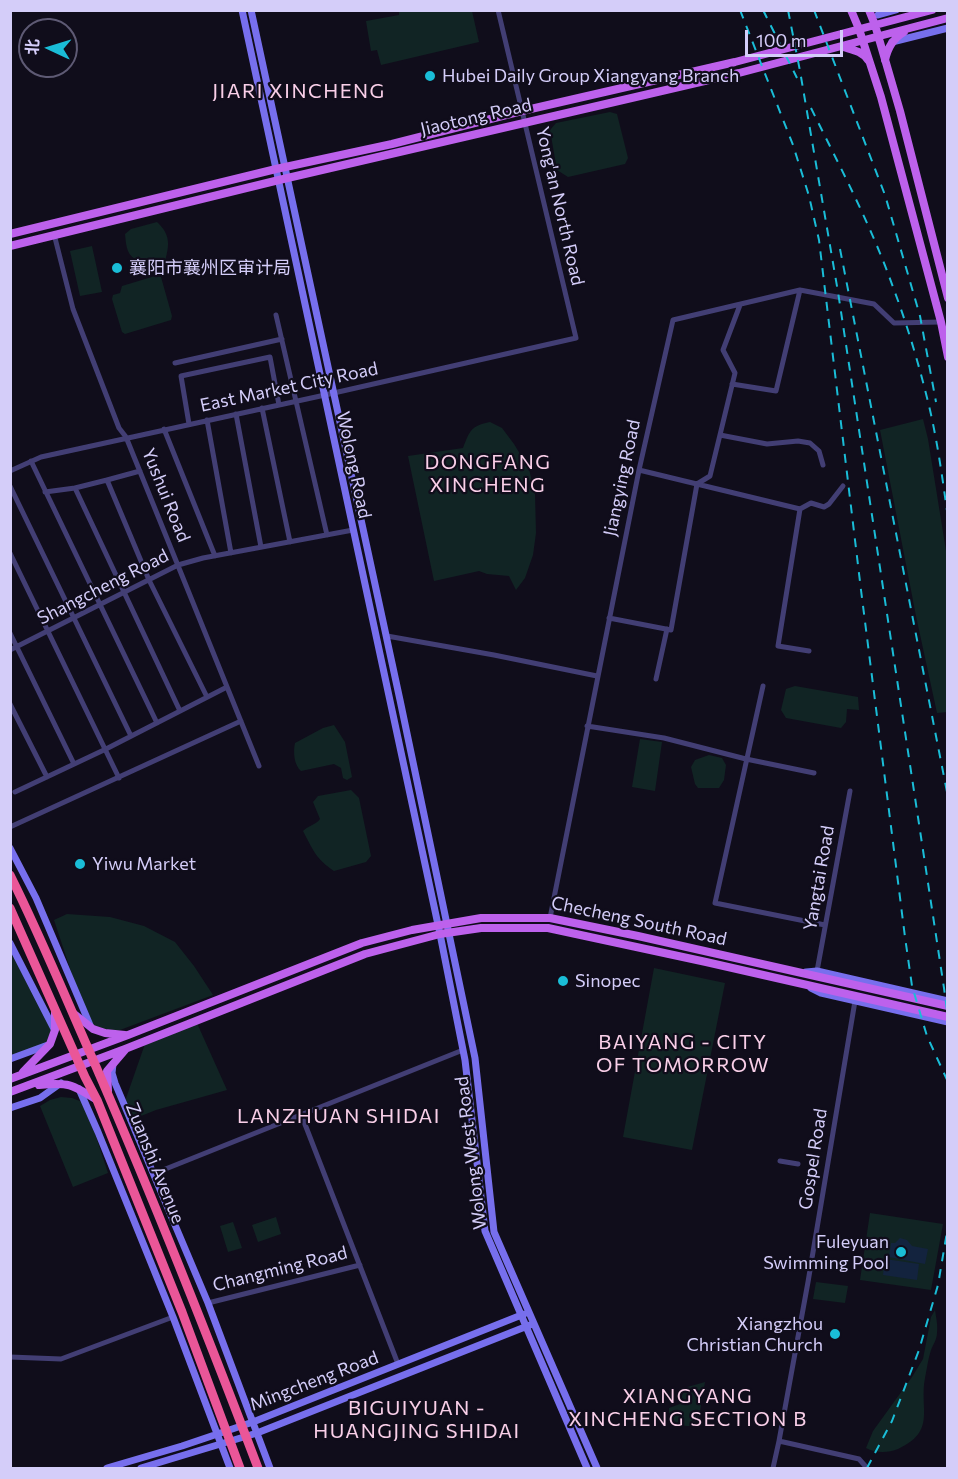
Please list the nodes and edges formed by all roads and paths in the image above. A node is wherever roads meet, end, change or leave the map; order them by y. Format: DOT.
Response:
graph roads {
  1 [pos="242,10"];
  2 [pos="251,10"];
  3 [pos="498,10"];
  4 [pos="851,10"];
  5 [pos="896,10"];
  6 [pos="932,10"];
  7 [pos="873,12"];
  8 [pos="905,17"];
  9 [pos="948,18"];
  10 [pos="875,25"];
  11 [pos="909,28"];
  12 [pos="948,28"];
  13 [pos="859,29"];
  14 [pos="835,36"];
  15 [pos="878,36"];
  16 [pos="862,40"];
  17 [pos="892,42"];
  18 [pos="840,46"];
  19 [pos="885,60"];
  20 [pos="870,63"];
  21 [pos="522,111"];
  22 [pos="524,123"];
  23 [pos="281,168"];
  24 [pos="283,179"];
  25 [pos="10,234"];
  26 [pos="54,234"];
  27 [pos="10,246"];
  28 [pos="800,290"];
  29 [pos="948,297"];
  30 [pos="740,304"];
  31 [pos="276,315"];
  32 [pos="940,322"];
  33 [pos="576,338"];
  34 [pos="282,339"];
  35 [pos="948,357"];
  36 [pos="175,363"];
  37 [pos="732,384"];
  38 [pos="334,393"];
  39 [pos="325,395"];
  40 [pos="296,401"];
  41 [pos="279,405"];
  42 [pos="262,408"];
  43 [pos="236,414"];
  44 [pos="207,420"];
  45 [pos="189,424"];
  46 [pos="164,429"];
  47 [pos="720,435"];
  48 [pos="126,437"];
  49 [pos="30,461"];
  50 [pos="823,465"];
  51 [pos="639,470"];
  52 [pos="10,471"];
  53 [pos="140,471"];
  54 [pos="108,480"];
  55 [pos="697,484"];
  56 [pos="10,486"];
  57 [pos="843,486"];
  58 [pos="75,488"];
  59 [pos="45,492"];
  60 [pos="800,509"];
  61 [pos="352,530"];
  62 [pos="327,535"];
  63 [pos="290,542"];
  64 [pos="261,547"];
  65 [pos="231,553"];
  66 [pos="10,554"];
  67 [pos="215,556"];
  68 [pos="178,565"];
  69 [pos="149,580"];
  70 [pos="124,592"];
  71 [pos="100,605"];
  72 [pos="74,618"];
  73 [pos="609,618"];
  74 [pos="666,629"];
  75 [pos="48,631"];
  76 [pos="10,633"];
  77 [pos="387,636"];
  78 [pos="17,647"];
  79 [pos="10,650"];
  80 [pos="809,651"];
  81 [pos="597,676"];
  82 [pos="656,679"];
  83 [pos="763,686"];
  84 [pos="227,687"];
  85 [pos="207,697"];
  86 [pos="10,704"];
  87 [pos="180,711"];
  88 [pos="240,722"];
  89 [pos="157,723"];
  90 [pos="588,726"];
  91 [pos="131,736"];
  92 [pos="105,749"];
  93 [pos="746,759"];
  94 [pos="74,764"];
  95 [pos="259,766"];
  96 [pos="814,773"];
  97 [pos="47,777"];
  98 [pos="119,777"];
  99 [pos="850,791"];
  100 [pos="15,792"];
  101 [pos="10,828"];
  102 [pos="10,848"];
  103 [pos="10,875"];
  104 [pos="39,905"];
  105 [pos="11,912"];
  106 [pos="550,918"];
  107 [pos="35,925"];
  108 [pos="825,925"];
  109 [pos="444,929"];
  110 [pos="10,943"];
  111 [pos="817,971"];
  112 [pos="799,973"];
  113 [pos="803,984"];
  114 [pos="855,1001"];
  115 [pos="948,1001"];
  116 [pos="948,1006"];
  117 [pos="55,1007"];
  118 [pos="73,1013"];
  119 [pos="948,1017"];
  120 [pos="948,1022"];
  121 [pos="93,1029"];
  122 [pos="55,1030"];
  123 [pos="128,1035"];
  124 [pos="50,1044"];
  125 [pos="88,1049"];
  126 [pos="125,1049"];
  127 [pos="463,1050"];
  128 [pos="76,1055"];
  129 [pos="10,1059"];
  130 [pos="94,1061"];
  131 [pos="113,1064"];
  132 [pos="80,1066"];
  133 [pos="15,1077"];
  134 [pos="62,1083"];
  135 [pos="26,1086"];
  136 [pos="78,1088"];
  137 [pos="108,1091"];
  138 [pos="10,1092"];
  139 [pos="97,1100"];
  140 [pos="10,1108"];
  141 [pos="302,1114"];
  142 [pos="780,1161"];
  143 [pos="798,1164"];
  144 [pos="153,1174"];
  145 [pos="129,1180"];
  146 [pos="137,1228"];
  147 [pos="360,1265"];
  148 [pos="208,1303"];
  149 [pos="196,1307"];
  150 [pos="182,1311"];
  151 [pos="525,1314"];
  152 [pos="173,1317"];
  153 [pos="530,1324"];
  154 [pos="10,1357"];
  155 [pos="398,1364"];
  156 [pos="253,1422"];
  157 [pos="241,1426"];
  158 [pos="222,1432"];
  159 [pos="257,1433"];
  160 [pos="246,1437"];
  161 [pos="779,1441"];
  162 [pos="226,1444"];
  163 [pos="107,1468"];
  164 [pos="141,1468"];
  165 [pos="231,1468"];
  166 [pos="240,1468"];
  167 [pos="258,1468"];
  168 [pos="270,1468"];
  169 [pos="587,1468"];
  170 [pos="597,1468"];
  171 [pos="773,1468"];
  172 [pos="867,1468"];
  1 -- 23 [label="main road, Wolong Road"];
  2 -- 23 [label="main road, Wolong Road"];
  3 -- 21 [label="street, Yong'an North Road"];
  4 -- 13 [label="main road"];
  4 -- 14 [label="main road"];
  5 -- 7 [label="main road"];
  6 -- 8 [label="main road, Jiaotong Road"];
  7 -- 8 [label="main road"];
  7 -- 10 [label="main road"];
  8 -- 10 [label="main road, Jiaotong Road"];
  9 -- 11 [label="main road, Jiaotong Road"];
  10 -- 13 [label="main road, Jiaotong Road"];
  10 -- 15 [label="main road"];
  11 -- 15 [label="main road, Jiaotong Road"];
  11 -- 17 [label="main road"];
  12 -- 17 [label="main road"];
  13 -- 14 [label="main road, Jiaotong Road"];
  13 -- 16 [label="main road"];
  14 -- 21 [label="main road, Jiaotong Road"];
  15 -- 16 [label="main road, Jiaotong Road"];
  15 -- 19 [label="main road"];
  16 -- 18 [label="main road, Jiaotong Road"];
  16 -- 20 [label="main road"];
  17 -- 19 [label="main road"];
  18 -- 20 [label="main road"];
  18 -- 22 [label="main road, Jiaotong Road"];
  19 -- 29 [label="main road"];
  20 -- 32 [label="main road"];
  21 -- 22 [label="street, Yong'an North Road"];
  21 -- 23 [label="main road, Jiaotong Road"];
  22 -- 24 [label="main road, Jiaotong Road"];
  22 -- 33 [label="street, Yong'an North Road"];
  23 -- 24 [label="main road, Wolong Road"];
  23 -- 25 [label="main road, Jiaotong Road"];
  24 -- 26 [label="main road, Jiaotong Road"];
  24 -- 38 [label="main road, Wolong Road"];
  24 -- 39 [label="main road, Wolong Road"];
  26 -- 27 [label="main road, Jiaotong Road"];
  26 -- 48 [label="street, Yushui Road"];
  28 -- 30 [label="street, Jiangying Road"];
  28 -- 32 [label="street, Jiangying Road"];
  28 -- 37 [label="street"];
  30 -- 37 [label="street"];
  30 -- 51 [label="street, Jiangying Road"];
  31 -- 34 [label="street"];
  32 -- 35 [label="main road"];
  33 -- 38 [label="street, East Market City Road"];
  34 -- 36 [label="street"];
  34 -- 40 [label="street"];
  37 -- 47 [label="street"];
  38 -- 39 [label="street, East Market City Road"];
  38 -- 77 [label="main road, Wolong Road"];
  39 -- 40 [label="street, East Market City Road"];
  39 -- 61 [label="main road, Wolong Road"];
  40 -- 41 [label="street, East Market City Road"];
  40 -- 62 [label="street"];
  41 -- 42 [label="street, East Market City Road"];
  41 -- 45 [label="street"];
  42 -- 43 [label="street, East Market City Road"];
  42 -- 63 [label="street"];
  43 -- 44 [label="street, East Market City Road"];
  43 -- 64 [label="street"];
  44 -- 45 [label="street, East Market City Road"];
  44 -- 65 [label="street"];
  45 -- 46 [label="street, East Market City Road"];
  46 -- 48 [label="street, East Market City Road"];
  46 -- 67 [label="street"];
  47 -- 50 [label="street"];
  47 -- 55 [label="street"];
  48 -- 49 [label="street, East Market City Road"];
  48 -- 53 [label="street, Yushui Road"];
  49 -- 52 [label="street, East Market City Road"];
  49 -- 59 [label="street"];
  51 -- 55 [label="street"];
  51 -- 73 [label="street, Jiangying Road"];
  53 -- 54 [label="street"];
  53 -- 68 [label="street, Yushui Road"];
  54 -- 58 [label="street"];
  54 -- 69 [label="street"];
  55 -- 60 [label="street"];
  55 -- 74 [label="street"];
  56 -- 72 [label="street"];
  57 -- 60 [label="street"];
  58 -- 59 [label="street"];
  58 -- 70 [label="street"];
  59 -- 71 [label="street"];
  60 -- 80 [label="street"];
  61 -- 62 [label="street, Shangcheng Road"];
  61 -- 109 [label="main road, Wolong Road"];
  62 -- 63 [label="street, Shangcheng Road"];
  63 -- 64 [label="street, Shangcheng Road"];
  64 -- 65 [label="street, Shangcheng Road"];
  65 -- 67 [label="street, Shangcheng Road"];
  66 -- 75 [label="street"];
  67 -- 68 [label="street, Shangcheng Road"];
  68 -- 69 [label="street, Shangcheng Road"];
  68 -- 84 [label="street, Yushui Road"];
  69 -- 70 [label="street, Shangcheng Road"];
  69 -- 85 [label="street"];
  70 -- 71 [label="street, Shangcheng Road"];
  70 -- 87 [label="street"];
  71 -- 72 [label="street, Shangcheng Road"];
  71 -- 89 [label="street"];
  72 -- 75 [label="street, Shangcheng Road"];
  72 -- 91 [label="street"];
  73 -- 74 [label="street"];
  73 -- 81 [label="street, Jiangying Road"];
  74 -- 82 [label="street"];
  75 -- 78 [label="street, Shangcheng Road"];
  75 -- 92 [label="street"];
  76 -- 78 [label="street"];
  77 -- 81 [label="street"];
  77 -- 109 [label="main road, Wolong Road"];
  78 -- 79 [label="street, Shangcheng Road"];
  78 -- 94 [label="street"];
  81 -- 90 [label="street, Jiangying Road"];
  83 -- 93 [label="street"];
  84 -- 85 [label="street"];
  84 -- 88 [label="street, Yushui Road"];
  85 -- 87 [label="street"];
  86 -- 97 [label="street"];
  87 -- 89 [label="street"];
  88 -- 95 [label="street, Yushui Road"];
  88 -- 98 [label="street"];
  89 -- 91 [label="street"];
  90 -- 93 [label="street"];
  90 -- 106 [label="street, Jiangying Road"];
  91 -- 92 [label="street"];
  92 -- 94 [label="street"];
  92 -- 98 [label="street"];
  93 -- 96 [label="street"];
  93 -- 108 [label="street"];
  94 -- 97 [label="street"];
  97 -- 100 [label="street"];
  98 -- 101 [label="street"];
  99 -- 108 [label="street, Yangtai Road"];
  102 -- 104 [label="main road"];
  103 -- 107 [label="highway, Zuanshi Avenue"];
  104 -- 107 [label="main road"];
  104 -- 121 [label="main road"];
  105 -- 117 [label="highway, Zuanshi Avenue"];
  106 -- 109 [label="main road, Checheng South Road"];
  106 -- 112 [label="main road, Checheng South Road"];
  107 -- 118 [label="highway, Zuanshi Avenue"];
  108 -- 111 [label="street, Yangtai Road"];
  109 -- 113 [label="main road, Checheng South Road"];
  109 -- 123 [label="main road, Checheng South Road"];
  109 -- 126 [label="main road, Checheng South Road"];
  109 -- 127 [label="main road, Wolong West Road"];
  109 -- 151 [label="main road, Wolong West Road"];
  110 -- 122 [label="main road"];
  111 -- 112 [label="main road"];
  111 -- 115 [label="main road"];
  112 -- 116 [label="main road, Checheng South Road"];
  113 -- 114 [label="main road"];
  113 -- 119 [label="main road, Checheng South Road"];
  114 -- 120 [label="main road"];
  114 -- 161 [label="street, Gospel Road"];
  117 -- 122 [label="main road"];
  117 -- 128 [label="highway, Zuanshi Avenue"];
  118 -- 121 [label="main road"];
  118 -- 125 [label="highway, Zuanshi Avenue"];
  121 -- 123 [label="main road"];
  122 -- 124 [label="main road"];
  123 -- 125 [label="main road, Checheng South Road"];
  124 -- 129 [label="main road"];
  124 -- 133 [label="main road"];
  125 -- 128 [label="main road, Checheng South Road"];
  125 -- 130 [label="highway, Zuanshi Avenue"];
  126 -- 130 [label="main road, Checheng South Road"];
  126 -- 131 [label="main road"];
  127 -- 141 [label="street"];
  127 -- 151 [label="main road, Wolong West Road"];
  128 -- 132 [label="highway, Zuanshi Avenue"];
  128 -- 133 [label="main road, Checheng South Road"];
  130 -- 132 [label="main road, Checheng South Road"];
  130 -- 137 [label="highway, Zuanshi Avenue"];
  131 -- 137 [label="main road"];
  131 -- 144 [label="main road"];
  132 -- 135 [label="main road, Checheng South Road"];
  132 -- 139 [label="highway, Zuanshi Avenue"];
  134 -- 135 [label="main road"];
  134 -- 136 [label="main road"];
  134 -- 140 [label="main road"];
  135 -- 138 [label="main road, Checheng South Road"];
  136 -- 139 [label="main road"];
  136 -- 146 [label="main road"];
  137 -- 149 [label="highway, Zuanshi Avenue"];
  139 -- 145 [label="highway, Zuanshi Avenue"];
  141 -- 144 [label="street"];
  141 -- 147 [label="street"];
  142 -- 143 [label="street"];
  144 -- 148 [label="main road"];
  145 -- 146 [label="main road"];
  145 -- 150 [label="highway, Zuanshi Avenue"];
  146 -- 152 [label="main road"];
  147 -- 148 [label="street, Changming Road"];
  147 -- 155 [label="street"];
  148 -- 149 [label="main road"];
  148 -- 156 [label="main road"];
  149 -- 157 [label="highway, Zuanshi Avenue"];
  150 -- 152 [label="main road"];
  150 -- 158 [label="highway, Zuanshi Avenue"];
  151 -- 153 [label="main road, Wolong West Road"];
  151 -- 155 [label="main road, Mingcheng Road"];
  152 -- 154 [label="street"];
  152 -- 158 [label="main road"];
  153 -- 159 [label="main road, Mingcheng Road"];
  153 -- 169 [label="main road, Wolong West Road"];
  153 -- 170 [label="main road, Wolong West Road"];
  155 -- 156 [label="main road, Mingcheng Road"];
  156 -- 157 [label="main road, Mingcheng Road"];
  156 -- 159 [label="main road"];
  157 -- 158 [label="main road, Mingcheng Road"];
  157 -- 160 [label="highway, Zuanshi Avenue"];
  158 -- 162 [label="highway, Zuanshi Avenue"];
  158 -- 163 [label="main road, Mingcheng Road"];
  159 -- 160 [label="main road, Mingcheng Road"];
  159 -- 168 [label="main road"];
  160 -- 162 [label="main road, Mingcheng Road"];
  160 -- 167 [label="highway, Zuanshi Avenue"];
  161 -- 171 [label="street, Gospel Road"];
  161 -- 172 [label="street"];
  162 -- 164 [label="main road, Mingcheng Road"];
  162 -- 165 [label="main road"];
  162 -- 166 [label="highway, Zuanshi Avenue"];
}
